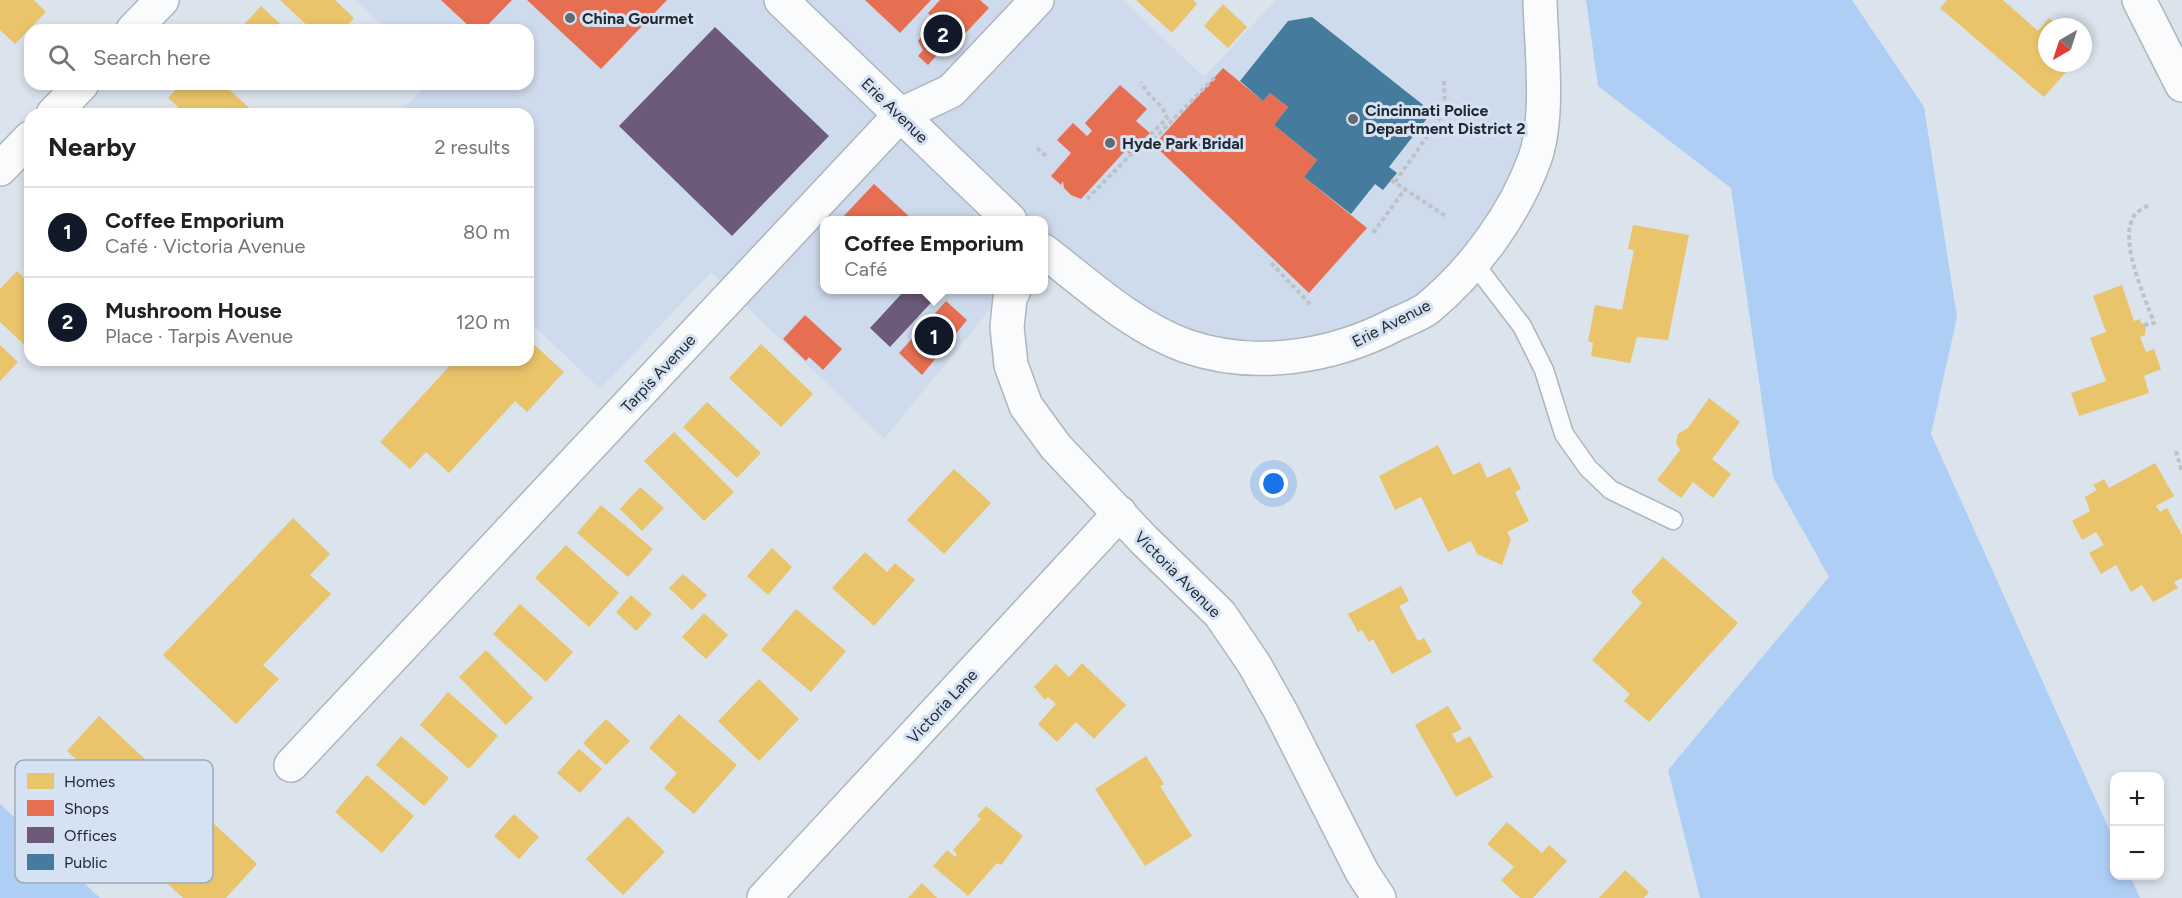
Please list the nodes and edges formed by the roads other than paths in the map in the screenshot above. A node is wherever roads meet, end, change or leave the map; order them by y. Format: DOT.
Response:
graph roads {
  1 [pos="162,0"];
  2 [pos="781,0"];
  3 [pos="1037,0"];
  4 [pos="1540,0"];
  5 [pos="2139,0"];
  6 [pos="139,24"];
  7 [pos="2182,85"];
  8 [pos="76,90"];
  9 [pos="59,108"];
  10 [pos="900,115"];
  11 [pos="24,144"];
  12 [pos="0,170"];
  13 [pos="1006,216"];
  14 [pos="1048,254"];
  15 [pos="1473,262"];
  16 [pos="1013,294"];
  17 [pos="1120,513"];
  18 [pos="1672,520"];
  19 [pos="291,765"];
  20 [pos="764,898"];
  21 [pos="1379,898"];
  1 -- 6 [label="street"];
  2 -- 10 [label="street, Erie Avenue"];
  3 -- 10 [label="street, Tarpis Avenue"];
  4 -- 15 [label="street, Erie Avenue"];
  5 -- 7 [label="street"];
  8 -- 9 [label="street"];
  10 -- 13 [label="street, Erie Avenue"];
  10 -- 19 [label="street, Tarpis Avenue"];
  11 -- 12 [label="street"];
  14 -- 15 [label="street, Erie Avenue"];
  15 -- 18 [label="lane"];
  16 -- 17 [label="street, Victoria Avenue"];
  17 -- 20 [label="street, Victoria Lane"];
  17 -- 21 [label="street, Victoria Avenue"];
}
